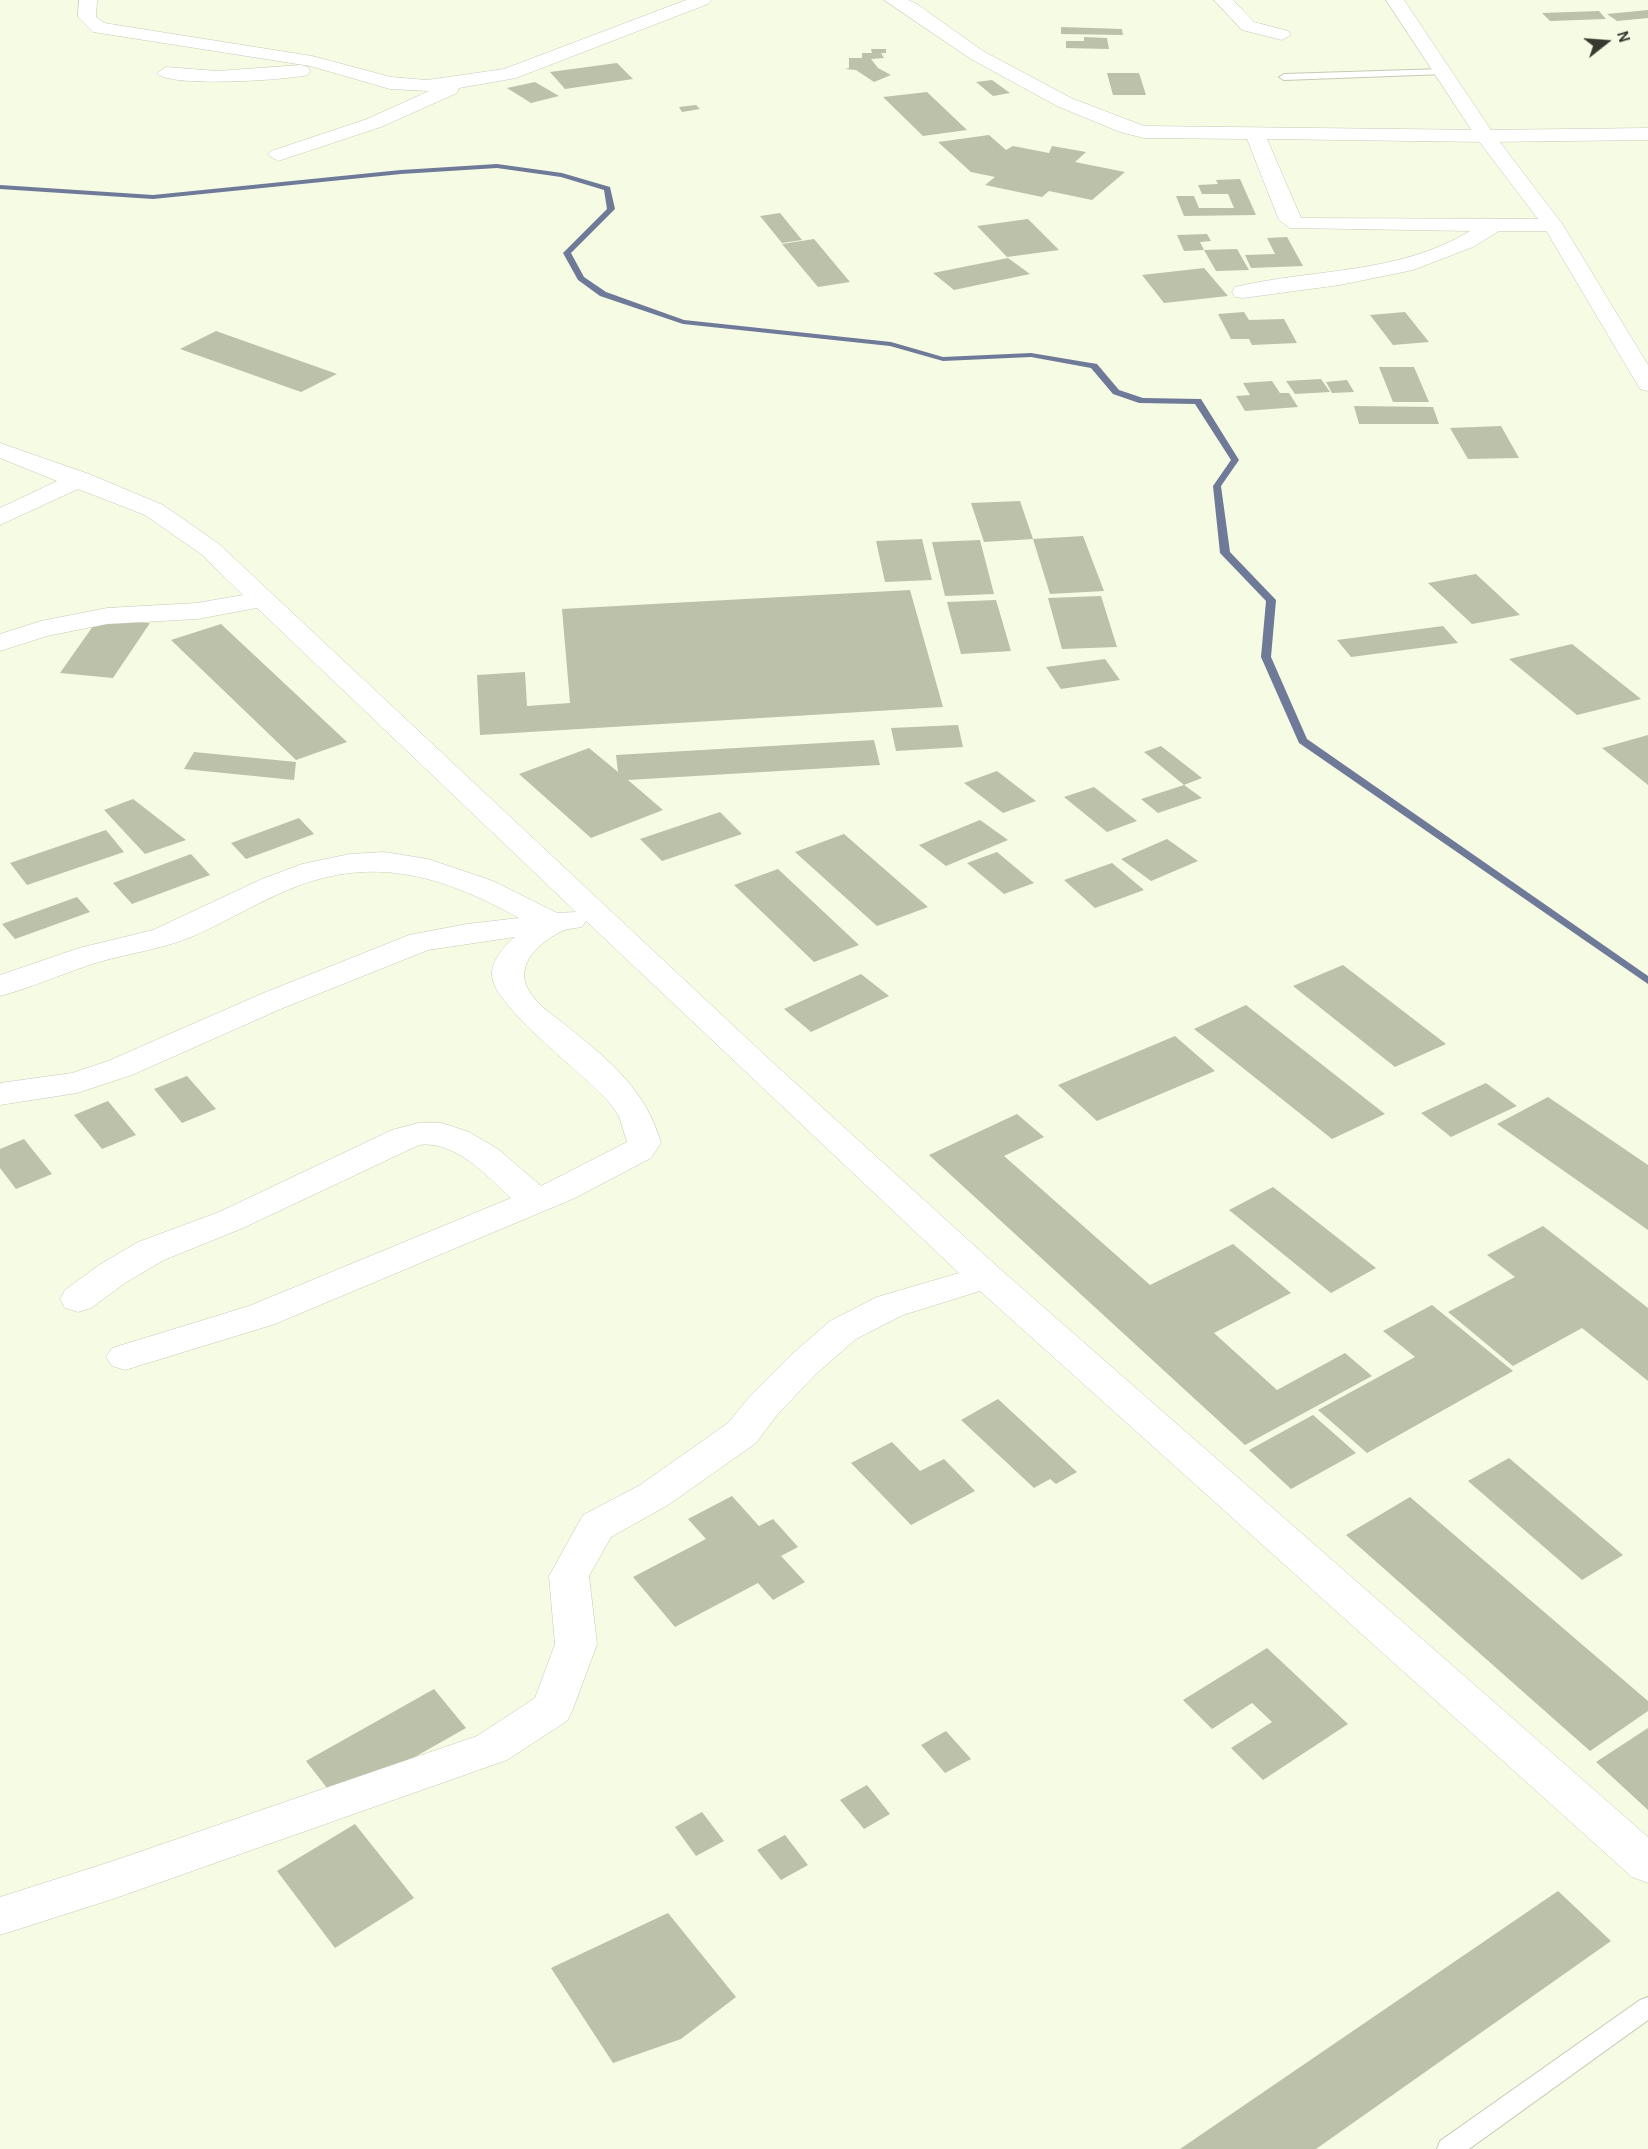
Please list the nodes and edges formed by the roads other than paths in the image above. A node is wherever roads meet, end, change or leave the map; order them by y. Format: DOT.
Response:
graph roads {
  1 [pos="88,0"];
  2 [pos="702,0"];
  3 [pos="893,0"];
  4 [pos="1223,0"];
  5 [pos="1395,0"];
  6 [pos="1282,35"];
  7 [pos="1442,72"];
  8 [pos="166,73"];
  9 [pos="1284,77"];
  10 [pos="366,78"];
  11 [pos="468,82"];
  12 [pos="1255,134"];
  13 [pos="1648,134"];
  14 [pos="1485,136"];
  15 [pos="278,155"];
  16 [pos="1495,225"];
  17 [pos="1553,225"];
  18 [pos="1243,292"];
  19 [pos="1648,384"];
  20 [pos="0,450"];
  21 [pos="80,479"];
  22 [pos="0,518"];
  23 [pos="263,599"];
  24 [pos="0,643"];
  25 [pos="596,915"];
  26 [pos="552,923"];
  27 [pos="0,986"];
  28 [pos="0,1094"];
  29 [pos="536,1200"];
  30 [pos="986,1277"];
  31 [pos="78,1299"];
  32 [pos="125,1358"];
  33 [pos="1648,1864"];
  34 [pos="0,1916"];
  35 [pos="1648,2007"];
  36 [pos="1449,2149"];
  1 -- 10 [label="street"];
  2 -- 11 [label="street"];
  3 -- 12 [label="street"];
  4 -- 6 [label="street"];
  5 -- 7 [label="street"];
  7 -- 9 [label="lane"];
  7 -- 14 [label="street"];
  8 -- 10 [label="street"];
  10 -- 11 [label="street"];
  11 -- 15 [label="street"];
  12 -- 14 [label="street"];
  12 -- 16 [label="street"];
  13 -- 14 [label="street"];
  14 -- 17 [label="street"];
  16 -- 17 [label="street"];
  16 -- 18 [label="street"];
  17 -- 19 [label="street"];
  20 -- 21 [label="street"];
  21 -- 22 [label="street"];
  21 -- 23 [label="street"];
  23 -- 24 [label="street"];
  23 -- 25 [label="street"];
  25 -- 26 [label="street"];
  25 -- 30 [label="street"];
  26 -- 27 [label="street"];
  26 -- 28 [label="street"];
  26 -- 29 [label="street"];
  29 -- 31 [label="street"];
  29 -- 32 [label="street"];
  30 -- 33 [label="street"];
  30 -- 34 [label="street"];
  35 -- 36 [label="lane"];
}
